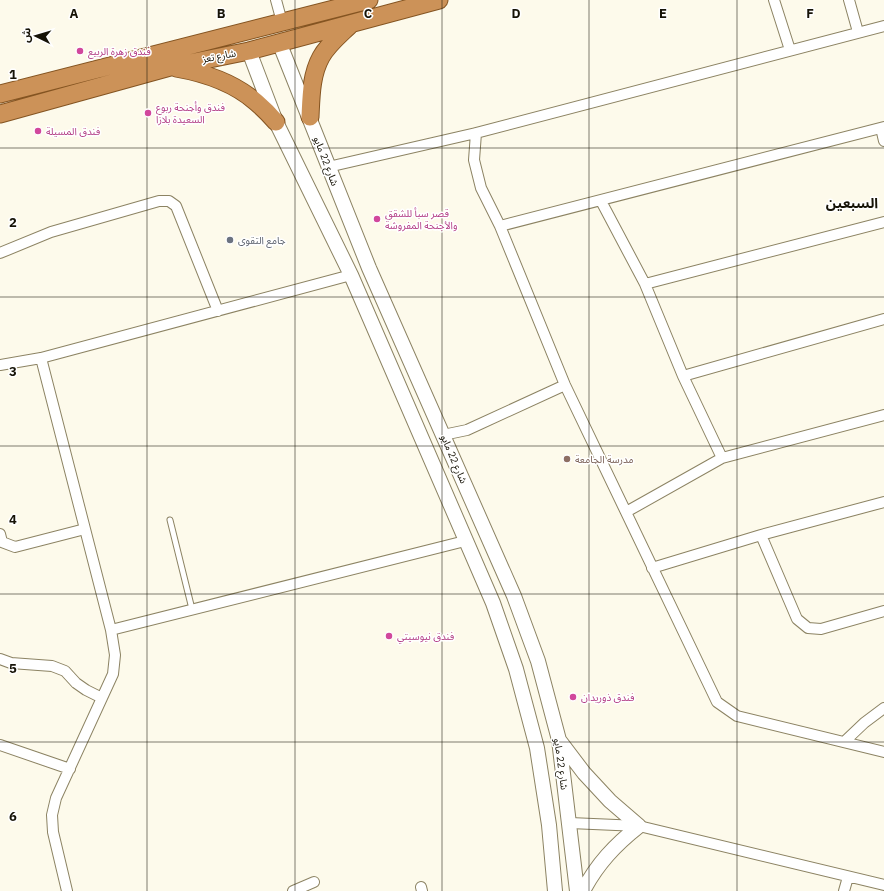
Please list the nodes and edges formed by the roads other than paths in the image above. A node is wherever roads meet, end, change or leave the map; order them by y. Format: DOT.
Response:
graph roads {
  1 [pos="276,0"];
  2 [pos="369,0"];
  3 [pos="439,0"];
  4 [pos="774,0"];
  5 [pos="849,0"];
  6 [pos="282,22"];
  7 [pos="351,24"];
  8 [pos="884,26"];
  9 [pos="858,32"];
  10 [pos="279,42"];
  11 [pos="790,50"];
  12 [pos="249,51"];
  13 [pos="170,66"];
  14 [pos="0,94"];
  15 [pos="0,114"];
  16 [pos="310,117"];
  17 [pos="276,122"];
  18 [pos="882,128"];
  19 [pos="476,133"];
  20 [pos="884,141"];
  21 [pos="328,167"];
  22 [pos="601,201"];
  23 [pos="884,222"];
  24 [pos="500,226"];
  25 [pos="0,253"];
  26 [pos="369,268"];
  27 [pos="351,275"];
  28 [pos="645,284"];
  29 [pos="218,311"];
  30 [pos="884,319"];
  31 [pos="41,358"];
  32 [pos="0,365"];
  33 [pos="683,376"];
  34 [pos="565,385"];
  35 [pos="884,415"];
  36 [pos="443,435"];
  37 [pos="423,444"];
  38 [pos="722,458"];
  39 [pos="884,502"];
  40 [pos="626,512"];
  41 [pos="170,520"];
  42 [pos="86,529"];
  43 [pos="0,534"];
  44 [pos="761,535"];
  45 [pos="465,541"];
  46 [pos="652,568"];
  47 [pos="192,610"];
  48 [pos="884,611"];
  49 [pos="111,630"];
  50 [pos="0,659"];
  51 [pos="102,698"];
  52 [pos="884,708"];
  53 [pos="559,740"];
  54 [pos="844,742"];
  55 [pos="0,745"];
  56 [pos="884,752"];
  57 [pos="70,769"];
  58 [pos="570,823"];
  59 [pos="549,825"];
  60 [pos="638,826"];
  61 [pos="848,877"];
  62 [pos="314,882"];
  63 [pos="884,885"];
  64 [pos="67,891"];
  65 [pos="292,891"];
  66 [pos="555,891"];
  67 [pos="577,891"];
  68 [pos="584,891"];
  69 [pos="844,891"];
  1 -- 6 [label="street"];
  2 -- 6 [label="highway, شارع تعز"];
  3 -- 7 [label="highway, شارع تعز"];
  4 -- 11 [label="street"];
  5 -- 9 [label="street"];
  6 -- 14 [label="highway, شارع تعز"];
  7 -- 10 [label="highway, شارع تعز"];
  7 -- 16 [label="highway"];
  8 -- 9 [label="street"];
  9 -- 11 [label="street"];
  10 -- 12 [label="highway, شارع تعز"];
  10 -- 16 [label="main road, شارع 22 مايو"];
  11 -- 19 [label="street"];
  12 -- 13 [label="highway, شارع تعز"];
  12 -- 17 [label="main road"];
  13 -- 15 [label="highway, شارع تعز"];
  13 -- 17 [label="highway"];
  16 -- 21 [label="main road, شارع 22 مايو"];
  17 -- 27 [label="main road"];
  18 -- 20 [label="street"];
  18 -- 22 [label="street"];
  19 -- 21 [label="street"];
  19 -- 24 [label="street"];
  21 -- 26 [label="main road, شارع 22 مايو"];
  22 -- 24 [label="street"];
  22 -- 28 [label="street"];
  23 -- 28 [label="street"];
  24 -- 34 [label="street"];
  25 -- 29 [label="street"];
  26 -- 27 [label="main road"];
  26 -- 36 [label="main road, شارع 22 مايو"];
  27 -- 29 [label="street"];
  27 -- 37 [label="main road"];
  28 -- 33 [label="street"];
  29 -- 31 [label="street"];
  30 -- 33 [label="street"];
  31 -- 32 [label="street"];
  31 -- 42 [label="street"];
  33 -- 38 [label="street"];
  34 -- 36 [label="street"];
  34 -- 40 [label="street"];
  35 -- 38 [label="street"];
  36 -- 37 [label="main road"];
  36 -- 53 [label="main road, شارع 22 مايو"];
  37 -- 45 [label="main road"];
  38 -- 40 [label="street"];
  39 -- 44 [label="street"];
  40 -- 46 [label="street"];
  41 -- 47 [label="lane"];
  42 -- 43 [label="street"];
  42 -- 49 [label="street"];
  44 -- 46 [label="street"];
  44 -- 48 [label="street"];
  45 -- 47 [label="street"];
  45 -- 59 [label="main road"];
  46 -- 54 [label="street"];
  47 -- 49 [label="street"];
  49 -- 51 [label="street"];
  50 -- 51 [label="street"];
  51 -- 57 [label="street"];
  52 -- 54 [label="street"];
  53 -- 58 [label="main road, شارع 22 مايو"];
  53 -- 60 [label="main road"];
  54 -- 56 [label="street"];
  55 -- 57 [label="street"];
  57 -- 64 [label="street"];
  58 -- 59 [label="main road"];
  58 -- 60 [label="street"];
  58 -- 67 [label="main road, شارع 22 مايو"];
  59 -- 66 [label="main road"];
  60 -- 61 [label="street"];
  60 -- 68 [label="main road"];
  61 -- 63 [label="street"];
  61 -- 69 [label="street"];
  62 -- 65 [label="street"];
}
